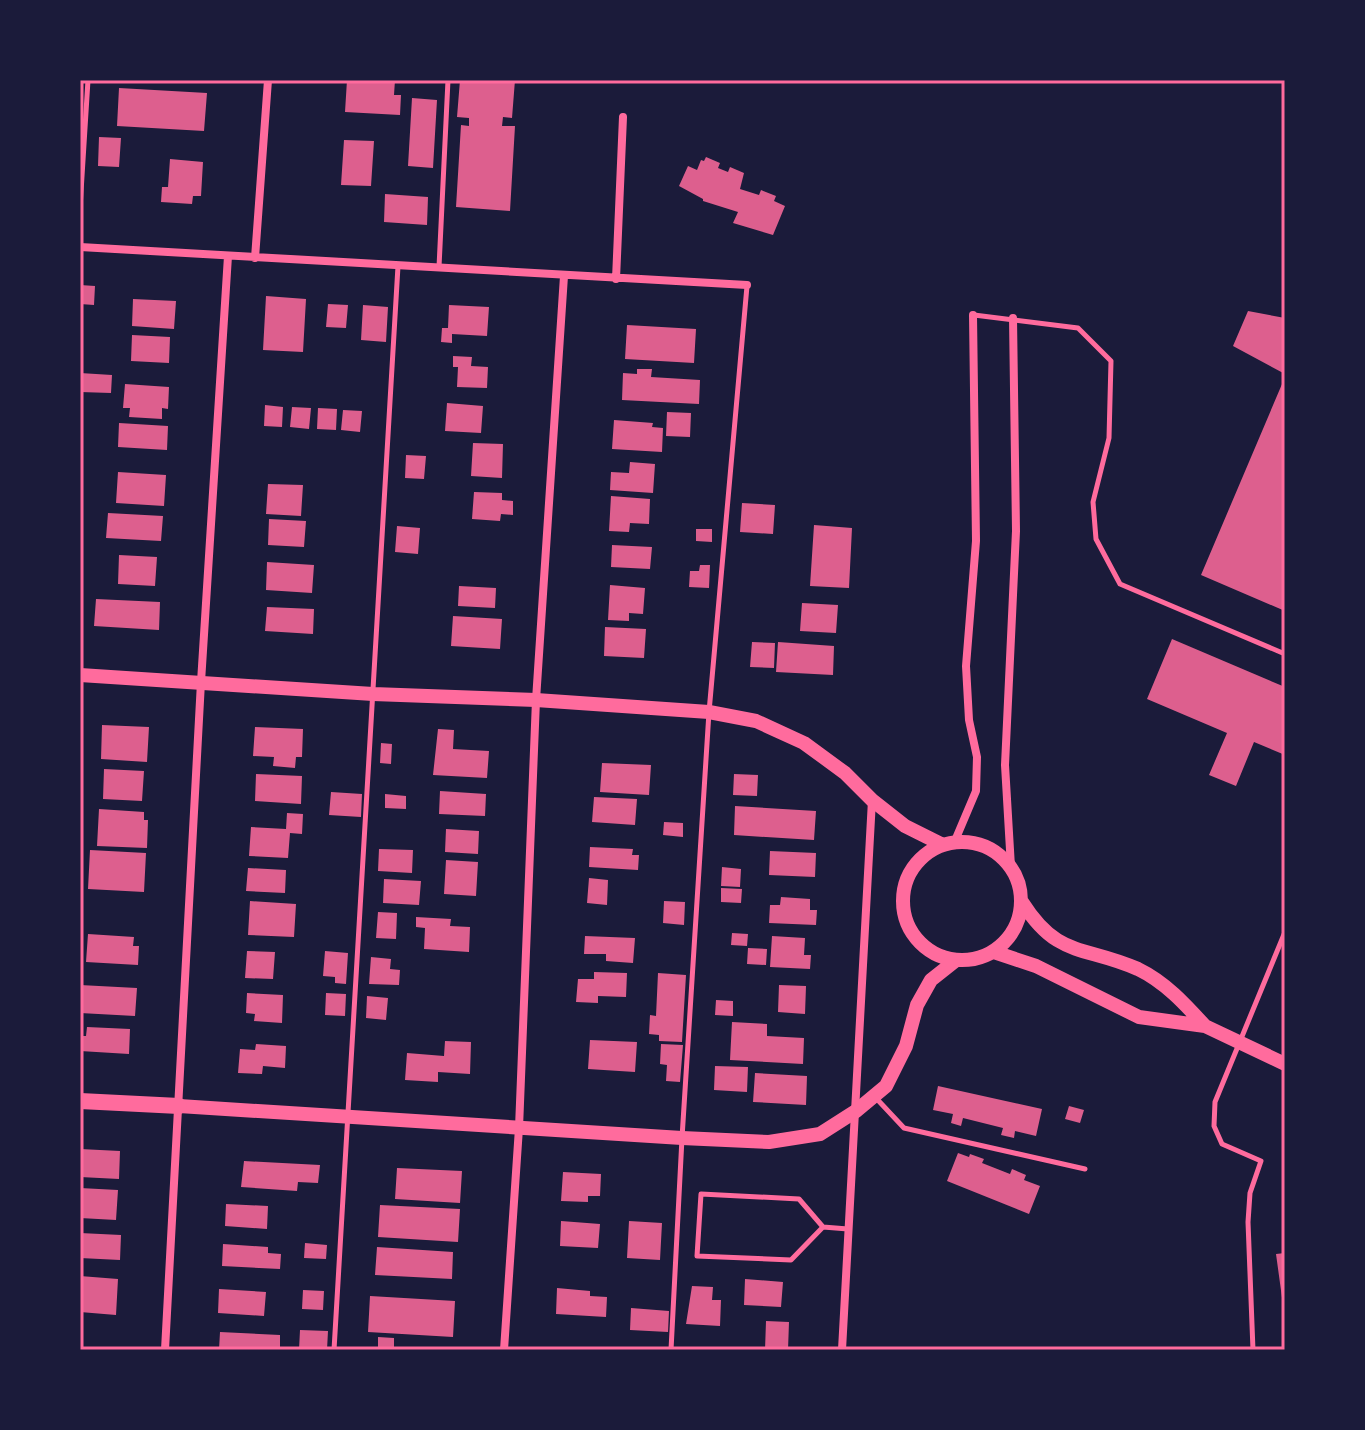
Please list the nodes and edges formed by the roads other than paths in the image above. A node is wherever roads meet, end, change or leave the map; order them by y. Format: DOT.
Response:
graph roads {
  1 [pos="88,80"];
  2 [pos="268,80"];
  3 [pos="448,80"];
  4 [pos="623,117"];
  5 [pos="80,208"];
  6 [pos="80,247"];
  7 [pos="228,256"];
  8 [pos="255,258"];
  9 [pos="398,265"];
  10 [pos="439,267"];
  11 [pos="564,276"];
  12 [pos="616,279"];
  13 [pos="747,285"];
  14 [pos="973,315"];
  15 [pos="1013,318"];
  16 [pos="1285,654"];
  17 [pos="80,675"];
  18 [pos="201,682"];
  19 [pos="373,694"];
  20 [pos="536,700"];
  21 [pos="709,712"];
  22 [pos="872,800"];
  23 [pos="948,844"];
  24 [pos="1011,867"];
  25 [pos="1022,902"];
  26 [pos="1285,932"];
  27 [pos="994,952"];
  28 [pos="955,961"];
  29 [pos="1205,1026"];
  30 [pos="1240,1042"];
  31 [pos="1285,1064"];
  32 [pos="874,1096"];
  33 [pos="80,1101"];
  34 [pos="179,1106"];
  35 [pos="856,1111"];
  36 [pos="347,1117"];
  37 [pos="519,1128"];
  38 [pos="682,1138"];
  39 [pos="1085,1169"];
  40 [pos="823,1227"];
  41 [pos="849,1229"];
  42 [pos="165,1350"];
  43 [pos="334,1350"];
  44 [pos="504,1350"];
  45 [pos="671,1350"];
  46 [pos="842,1350"];
  47 [pos="1253,1350"];
  1 -- 5 [label="lane"];
  2 -- 8 [label="street"];
  3 -- 10 [label="lane"];
  4 -- 12 [label="street"];
  6 -- 7 [label="street"];
  7 -- 8 [label="street"];
  7 -- 18 [label="street"];
  8 -- 9 [label="street"];
  9 -- 10 [label="street"];
  9 -- 19 [label="lane"];
  10 -- 11 [label="street"];
  11 -- 12 [label="street"];
  11 -- 20 [label="street"];
  12 -- 13 [label="street"];
  13 -- 21 [label="lane"];
  14 -- 15 [label="lane"];
  14 -- 23 [label="street"];
  15 -- 16 [label="lane"];
  15 -- 24 [label="street"];
  17 -- 18 [label="street"];
  18 -- 19 [label="street"];
  18 -- 34 [label="street"];
  19 -- 20 [label="street"];
  19 -- 36 [label="lane"];
  20 -- 21 [label="street"];
  20 -- 37 [label="street"];
  21 -- 22 [label="street"];
  21 -- 38 [label="lane"];
  22 -- 23 [label="street"];
  22 -- 35 [label="street"];
  23 -- 24 [label="street"];
  23 -- 28 [label="street"];
  24 -- 25 [label="street"];
  25 -- 27 [label="street"];
  25 -- 29 [label="street"];
  26 -- 30 [label="lane"];
  27 -- 28 [label="street"];
  27 -- 29 [label="street"];
  28 -- 32 [label="street"];
  29 -- 30 [label="street"];
  30 -- 31 [label="street"];
  30 -- 47 [label="lane"];
  32 -- 35 [label="street"];
  32 -- 39 [label="lane"];
  33 -- 34 [label="main road"];
  34 -- 36 [label="street"];
  34 -- 42 [label="street"];
  35 -- 38 [label="street"];
  35 -- 41 [label="street"];
  36 -- 37 [label="street"];
  36 -- 43 [label="lane"];
  37 -- 38 [label="street"];
  37 -- 44 [label="street"];
  38 -- 45 [label="lane"];
  40 -- 40 [label="lane"];
  40 -- 41 [label="lane"];
  41 -- 46 [label="street"];
}
